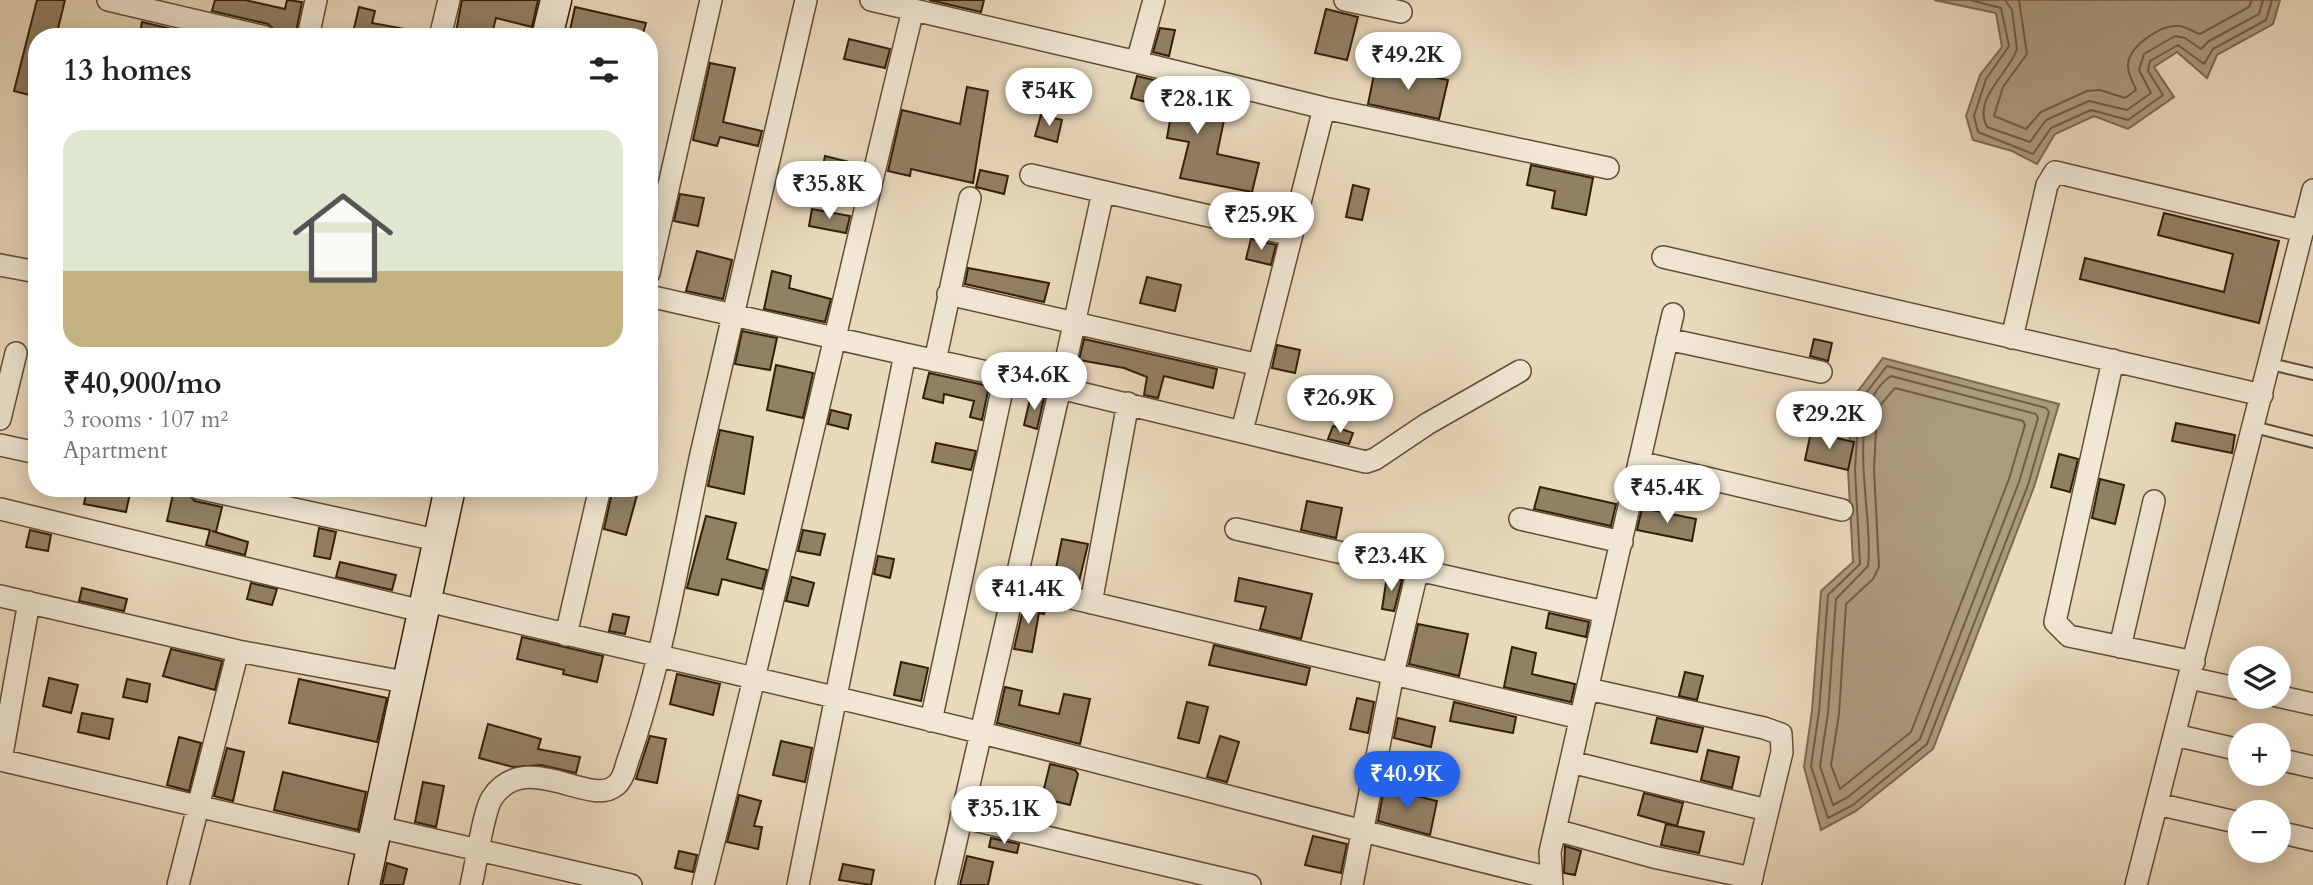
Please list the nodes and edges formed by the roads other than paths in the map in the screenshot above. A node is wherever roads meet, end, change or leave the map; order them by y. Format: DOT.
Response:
graph roads {
  1 [pos="108,0"];
  2 [pos="316,0"];
  3 [pos="449,0"];
  4 [pos="555,0"];
  5 [pos="711,0"];
  6 [pos="806,0"];
  7 [pos="871,0"];
  8 [pos="1154,0"];
  9 [pos="1345,0"];
  10 [pos="132,3"];
  11 [pos="913,10"];
  12 [pos="1401,12"];
  13 [pos="230,28"];
  14 [pos="309,28"];
  15 [pos="442,28"];
  16 [pos="549,28"];
  17 [pos="1137,62"];
  18 [pos="1324,108"];
  19 [pos="1608,168"];
  20 [pos="1031,175"];
  21 [pos="2313,190"];
  22 [pos="1103,192"];
  23 [pos="970,198"];
  24 [pos="2303,231"];
  25 [pos="658,233"];
  26 [pos="1292,235"];
  27 [pos="1663,257"];
  28 [pos="0,265"];
  29 [pos="28,270"];
  30 [pos="948,294"];
  31 [pos="658,298"];
  32 [pos="1673,314"];
  33 [pos="732,315"];
  34 [pos="1072,321"];
  35 [pos="833,337"];
  36 [pos="2012,338"];
  37 [pos="1667,339"];
  38 [pos="16,353"];
  39 [pos="905,354"];
  40 [pos="2113,360"];
  41 [pos="935,361"];
  42 [pos="2270,364"];
  43 [pos="1259,365"];
  44 [pos="1520,371"];
  45 [pos="1821,372"];
  46 [pos="2313,374"];
  47 [pos="1005,376"];
  48 [pos="1060,388"];
  49 [pos="2262,395"];
  50 [pos="1128,403"];
  51 [pos="0,419"];
  52 [pos="2254,427"];
  53 [pos="1242,430"];
  54 [pos="2313,442"];
  55 [pos="0,445"];
  56 [pos="28,451"];
  57 [pos="1639,462"];
  58 [pos="240,497"];
  59 [pos="448,497"];
  60 [pos="598,497"];
  61 [pos="2154,501"];
  62 [pos="0,509"];
  63 [pos="1842,510"];
  64 [pos="1520,519"];
  65 [pos="1236,529"];
  66 [pos="441,541"];
  67 [pos="1622,542"];
  68 [pos="1417,572"];
  69 [pos="1016,585"];
  70 [pos="0,596"];
  71 [pos="29,602"];
  72 [pos="1091,603"];
  73 [pos="427,606"];
  74 [pos="1605,612"];
  75 [pos="566,635"];
  76 [pos="2120,647"];
  77 [pos="238,651"];
  78 [pos="657,657"];
  79 [pos="2192,670"];
  80 [pos="1393,674"];
  81 [pos="755,681"];
  82 [pos="411,683"];
  83 [pos="2228,684"];
  84 [pos="1588,689"];
  85 [pos="835,699"];
  86 [pos="2291,699"];
  87 [pos="2313,704"];
  88 [pos="1580,718"];
  89 [pos="931,721"];
  90 [pos="981,733"];
  91 [pos="2175,734"];
  92 [pos="2228,747"];
  93 [pos="0,760"];
  94 [pos="1571,762"];
  95 [pos="2291,762"];
  96 [pos="2313,768"];
  97 [pos="2157,804"];
  98 [pos="196,805"];
  99 [pos="1767,810"];
  100 [pos="961,817"];
  101 [pos="2228,820"];
  102 [pos="1556,830"];
  103 [pos="1361,832"];
  104 [pos="2291,835"];
  105 [pos="376,837"];
  106 [pos="2313,841"];
  107 [pos="480,848"];
  108 [pos="573,878"];
  109 [pos="1551,881"];
  110 [pos="1751,882"];
  111 [pos="178,885"];
  112 [pos="364,885"];
  113 [pos="471,885"];
  114 [pos="631,885"];
  115 [pos="703,885"];
  116 [pos="798,885"];
  117 [pos="946,885"];
  118 [pos="1250,885"];
  119 [pos="1352,885"];
  120 [pos="2136,885"];
  1 -- 10 [label="street"];
  2 -- 14 [label="street"];
  3 -- 15 [label="street"];
  4 -- 16 [label="street"];
  5 -- 25 [label="street"];
  6 -- 33 [label="street"];
  7 -- 11 [label="street"];
  8 -- 17 [label="street"];
  9 -- 12 [label="street"];
  10 -- 13 [label="street"];
  11 -- 17 [label="street"];
  11 -- 35 [label="street"];
  17 -- 18 [label="street"];
  18 -- 19 [label="street"];
  18 -- 26 [label="street"];
  20 -- 22 [label="street"];
  21 -- 24 [label="street"];
  22 -- 26 [label="street"];
  22 -- 34 [label="street"];
  23 -- 30 [label="street"];
  24 -- 36 [label="street"];
  24 -- 42 [label="street"];
  26 -- 43 [label="street"];
  27 -- 36 [label="street"];
  28 -- 29 [label="street"];
  30 -- 34 [label="street"];
  30 -- 41 [label="street"];
  31 -- 33 [label="street"];
  32 -- 37 [label="street"];
  33 -- 35 [label="street"];
  33 -- 78 [label="street"];
  34 -- 43 [label="street"];
  34 -- 48 [label="street"];
  35 -- 39 [label="street"];
  35 -- 81 [label="street"];
  36 -- 40 [label="street"];
  37 -- 45 [label="street"];
  37 -- 57 [label="street"];
  38 -- 51 [label="street"];
  39 -- 41 [label="street"];
  39 -- 85 [label="street"];
  40 -- 49 [label="street"];
  40 -- 76 [label="street"];
  41 -- 47 [label="street"];
  42 -- 46 [label="lane"];
  42 -- 49 [label="street"];
  43 -- 53 [label="street"];
  44 -- 53 [label="street"];
  47 -- 48 [label="street"];
  47 -- 89 [label="street"];
  48 -- 50 [label="street"];
  48 -- 69 [label="street"];
  49 -- 52 [label="street"];
  50 -- 53 [label="street"];
  50 -- 72 [label="street"];
  52 -- 54 [label="lane"];
  52 -- 79 [label="street"];
  55 -- 56 [label="street"];
  57 -- 63 [label="street"];
  57 -- 67 [label="street"];
  58 -- 66 [label="street"];
  59 -- 66 [label="street"];
  60 -- 75 [label="street"];
  61 -- 76 [label="street"];
  62 -- 73 [label="street"];
  64 -- 67 [label="street"];
  65 -- 68 [label="street"];
  66 -- 73 [label="street"];
  67 -- 74 [label="street"];
  68 -- 74 [label="street"];
  68 -- 80 [label="street"];
  69 -- 72 [label="street"];
  69 -- 90 [label="street"];
  70 -- 71 [label="street"];
  71 -- 77 [label="street"];
  71 -- 93 [label="street"];
  72 -- 80 [label="street"];
  73 -- 75 [label="street"];
  73 -- 82 [label="street"];
  74 -- 84 [label="street"];
  75 -- 78 [label="street"];
  76 -- 79 [label="street"];
  77 -- 82 [label="street"];
  77 -- 98 [label="street"];
  78 -- 81 [label="street"];
  78 -- 107 [label="street"];
  79 -- 83 [label="street"];
  79 -- 91 [label="street"];
  80 -- 88 [label="street"];
  80 -- 103 [label="street"];
  81 -- 85 [label="street"];
  81 -- 115 [label="street"];
  82 -- 105 [label="street"];
  84 -- 88 [label="street"];
  84 -- 99 [label="street"];
  85 -- 89 [label="street"];
  85 -- 116 [label="street"];
  86 -- 87 [label="street"];
  88 -- 94 [label="street"];
  89 -- 90 [label="street"];
  90 -- 100 [label="street"];
  90 -- 103 [label="street"];
  91 -- 92 [label="street"];
  91 -- 97 [label="street"];
  93 -- 98 [label="street"];
  94 -- 99 [label="street"];
  94 -- 102 [label="street"];
  95 -- 96 [label="street"];
  97 -- 101 [label="street"];
  97 -- 120 [label="street"];
  98 -- 105 [label="street"];
  98 -- 111 [label="street"];
  99 -- 110 [label="street"];
  100 -- 117 [label="street"];
  100 -- 118 [label="street"];
  102 -- 109 [label="street"];
  102 -- 110 [label="street"];
  103 -- 109 [label="street"];
  103 -- 119 [label="street"];
  104 -- 106 [label="street"];
  105 -- 107 [label="street"];
  105 -- 112 [label="street"];
  107 -- 108 [label="street"];
  107 -- 113 [label="street"];
  108 -- 114 [label="street"];
}
